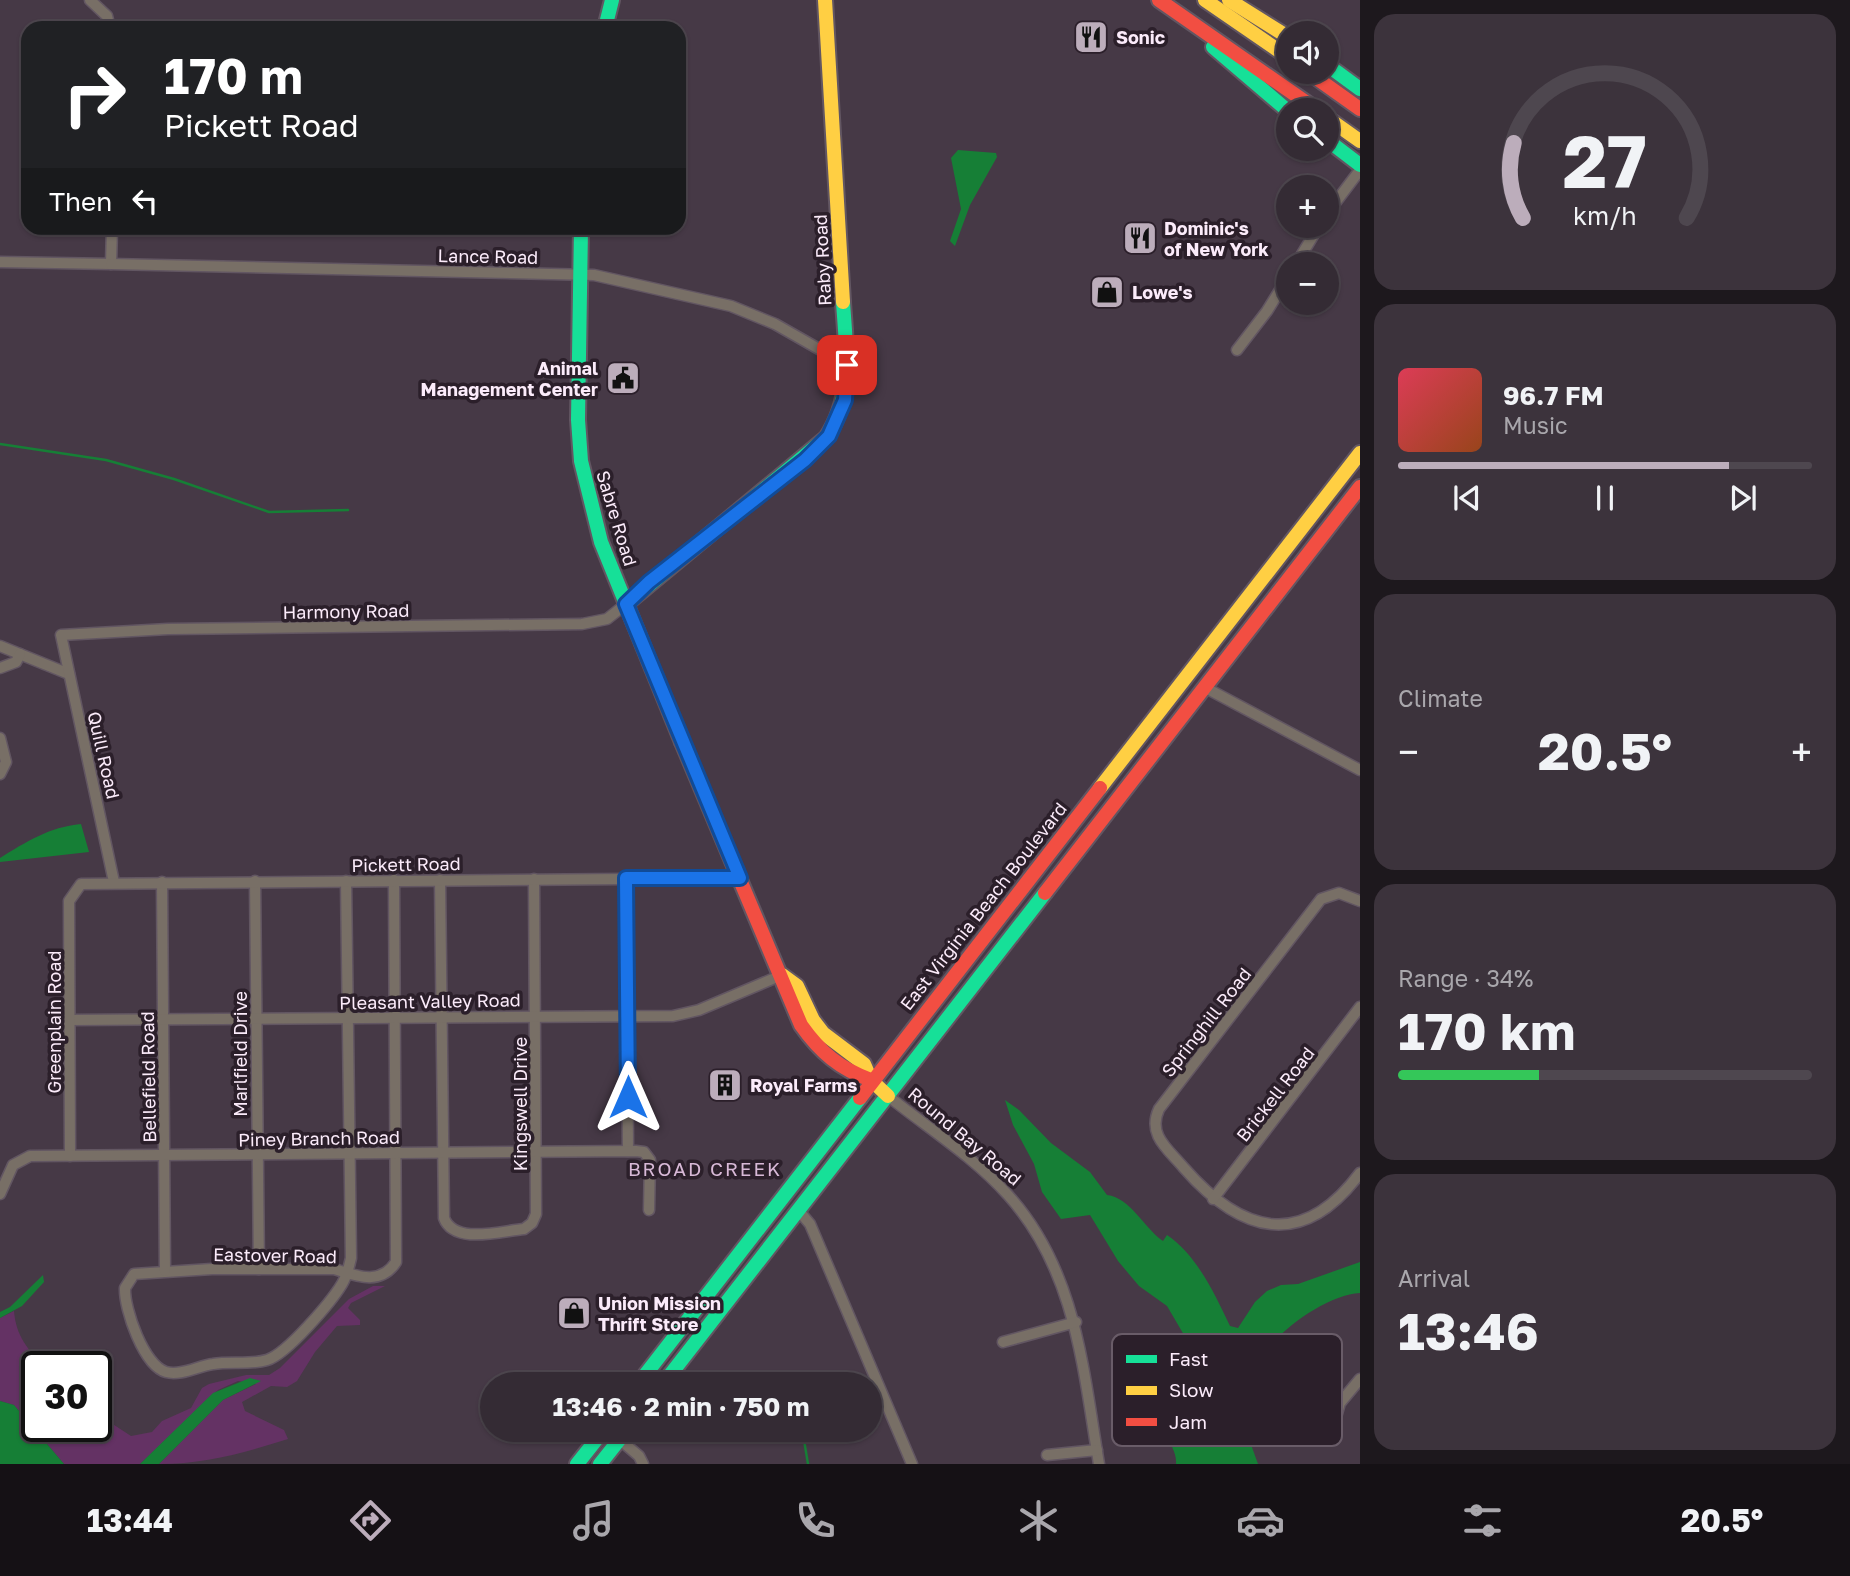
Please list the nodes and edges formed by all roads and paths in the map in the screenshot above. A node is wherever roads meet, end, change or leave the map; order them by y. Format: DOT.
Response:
graph roads {
  1 [pos="90,0"];
  2 [pos="612,0"];
  3 [pos="825,0"];
  4 [pos="1159,0"];
  5 [pos="1205,0"];
  6 [pos="1229,0"];
  7 [pos="1239,4"];
  8 [pos="1173,9"];
  9 [pos="108,21"];
  10 [pos="607,21"];
  11 [pos="1276,29"];
  12 [pos="1276,49"];
  13 [pos="1339,74"];
  14 [pos="1325,84"];
  15 [pos="1360,89"];
  16 [pos="1300,98"];
  17 [pos="1276,102"];
  18 [pos="1360,109"];
  19 [pos="1339,126"];
  20 [pos="1360,141"];
  21 [pos="1339,150"];
  22 [pos="1360,167"];
  23 [pos="1339,197"];
  24 [pos="112,235"];
  25 [pos="581,235"];
  26 [pos="0,262"];
  27 [pos="111,264"];
  28 [pos="580,274"];
  29 [pos="1276,296"];
  30 [pos="1237,350"];
  31 [pos="847,365"];
  32 [pos="1360,453"];
  33 [pos="1360,487"];
  34 [pos="626,604"];
  35 [pos="61,635"];
  36 [pos="0,646"];
  37 [pos="20,654"];
  38 [pos="0,668"];
  39 [pos="69,674"];
  40 [pos="1204,687"];
  41 [pos="0,738"];
  42 [pos="1360,770"];
  43 [pos="0,774"];
  44 [pos="626,878"];
  45 [pos="740,878"];
  46 [pos="534,879"];
  47 [pos="394,880"];
  48 [pos="440,880"];
  49 [pos="255,881"];
  50 [pos="346,881"];
  51 [pos="114,882"];
  52 [pos="162,882"];
  53 [pos="75,888"];
  54 [pos="1360,901"];
  55 [pos="782,975"];
  56 [pos="1360,1006"];
  57 [pos="535,1015"];
  58 [pos="628,1015"];
  59 [pos="442,1017"];
  60 [pos="349,1018"];
  61 [pos="396,1018"];
  62 [pos="256,1019"];
  63 [pos="71,1020"];
  64 [pos="163,1020"];
  65 [pos="872,1080"];
  66 [pos="888,1096"];
  67 [pos="628,1151"];
  68 [pos="442,1152"];
  69 [pos="397,1153"];
  70 [pos="536,1153"];
  71 [pos="257,1154"];
  72 [pos="350,1154"];
  73 [pos="70,1156"];
  74 [pos="164,1156"];
  75 [pos="1360,1173"];
  76 [pos="0,1194"];
  77 [pos="1213,1199"];
  78 [pos="649,1210"];
  79 [pos="799,1211"];
  80 [pos="259,1269"];
  81 [pos="165,1271"];
  82 [pos="347,1274"];
  83 [pos="1076,1322"];
  84 [pos="1003,1342"];
  85 [pos="647,1372"];
  86 [pos="672,1372"];
  87 [pos="1360,1379"];
  88 [pos="1342,1401"];
  89 [pos="594,1442"];
  90 [pos="617,1442"];
  91 [pos="628,1442"];
  92 [pos="1097,1450"];
  93 [pos="1047,1455"];
  94 [pos="577,1464"];
  95 [pos="600,1464"];
  96 [pos="643,1464"];
  97 [pos="912,1464"];
  98 [pos="1099,1464"];
  1 -- 9 [label="street"];
  2 -- 10 [label="main road"];
  3 -- 31 [label="main road, Raby Road"];
  4 -- 8 [label="main road"];
  5 -- 12 [label="main road"];
  6 -- 7 [label="main road"];
  7 -- 11 [label="main road"];
  8 -- 16 [label="main road"];
  8 -- 17 [label="main road"];
  13 -- 15 [label="main road"];
  14 -- 18 [label="main road"];
  19 -- 20 [label="main road"];
  21 -- 22 [label="main road"];
  22 -- 23 [label="street"];
  24 -- 27 [label="street"];
  25 -- 28 [label="main road, Sabre Road"];
  26 -- 27 [label="street, Lance Road"];
  27 -- 28 [label="street, Lance Road"];
  28 -- 31 [label="street, Lance Road"];
  28 -- 34 [label="main road, Sabre Road"];
  29 -- 30 [label="street"];
  31 -- 34 [label="main road, Raby Road"];
  32 -- 65 [label="main road, East Virginia Beach Boulevard"];
  33 -- 40 [label="main road"];
  34 -- 35 [label="street, Harmony Road"];
  34 -- 45 [label="main road"];
  35 -- 39 [label="street, Quill Road"];
  36 -- 37 [label="street"];
  37 -- 38 [label="street"];
  37 -- 39 [label="street"];
  39 -- 51 [label="street, Quill Road"];
  40 -- 42 [label="street"];
  40 -- 66 [label="main road"];
  41 -- 43 [label="street"];
  44 -- 45 [label="street, Pickett Road"];
  44 -- 46 [label="street, Pickett Road"];
  44 -- 58 [label="street"];
  45 -- 55 [label="main road"];
  46 -- 48 [label="street, Pickett Road"];
  46 -- 57 [label="street, Kingswell Drive"];
  47 -- 48 [label="street, Pickett Road"];
  47 -- 50 [label="street, Pickett Road"];
  47 -- 61 [label="street"];
  48 -- 59 [label="street"];
  49 -- 50 [label="street, Pickett Road"];
  49 -- 52 [label="street, Pickett Road"];
  49 -- 62 [label="street, Marlfield Drive"];
  50 -- 60 [label="street"];
  51 -- 52 [label="street, Pickett Road"];
  51 -- 53 [label="street, Pickett Road"];
  52 -- 64 [label="street, Bellefield Road"];
  53 -- 63 [label="street, Greenplain Road"];
  54 -- 77 [label="street, Springhill Road"];
  55 -- 58 [label="street, Pleasant Valley Road"];
  55 -- 65 [label="main road"];
  56 -- 77 [label="street, Brickell Road"];
  57 -- 58 [label="street, Pleasant Valley Road"];
  57 -- 59 [label="street, Pleasant Valley Road"];
  57 -- 70 [label="street, Kingswell Drive"];
  58 -- 67 [label="street"];
  59 -- 61 [label="street, Pleasant Valley Road"];
  59 -- 68 [label="street"];
  60 -- 61 [label="street, Pleasant Valley Road"];
  60 -- 62 [label="street, Pleasant Valley Road"];
  60 -- 72 [label="street"];
  61 -- 69 [label="street"];
  62 -- 64 [label="street, Pleasant Valley Road"];
  62 -- 71 [label="street, Marlfield Drive"];
  63 -- 64 [label="street, Pleasant Valley Road"];
  63 -- 73 [label="street, Greenplain Road"];
  64 -- 74 [label="street, Bellefield Road"];
  65 -- 66 [label="main road, Round Bay Road"];
  65 -- 85 [label="main road, East Virginia Beach Boulevard"];
  66 -- 79 [label="main road"];
  66 -- 83 [label="street, Round Bay Road"];
  67 -- 70 [label="street, Piney Branch Road"];
  67 -- 78 [label="street"];
  68 -- 69 [label="street, Piney Branch Road"];
  68 -- 70 [label="street, Piney Branch Road"];
  68 -- 70 [label="street, Kingswell Drive"];
  69 -- 72 [label="street, Piney Branch Road"];
  69 -- 82 [label="street, Eastover Road"];
  71 -- 72 [label="street, Piney Branch Road"];
  71 -- 74 [label="street, Piney Branch Road"];
  71 -- 80 [label="street, Marlfield Drive"];
  72 -- 82 [label="street"];
  73 -- 74 [label="street, Piney Branch Road"];
  73 -- 76 [label="street, Piney Branch Road"];
  74 -- 81 [label="street, Bellefield Road"];
  75 -- 77 [label="street, Springhill Road"];
  79 -- 86 [label="main road"];
  79 -- 97 [label="street"];
  80 -- 81 [label="street, Eastover Road"];
  80 -- 82 [label="street, Eastover Road"];
  81 -- 82 [label="street, Eastover Road"];
  83 -- 84 [label="street"];
  83 -- 92 [label="street, Round Bay Road"];
  87 -- 88 [label="street"];
  89 -- 94 [label="main road"];
  90 -- 95 [label="main road"];
  91 -- 96 [label="street"];
  92 -- 93 [label="street"];
  92 -- 98 [label="street, Round Bay Road"];
}
